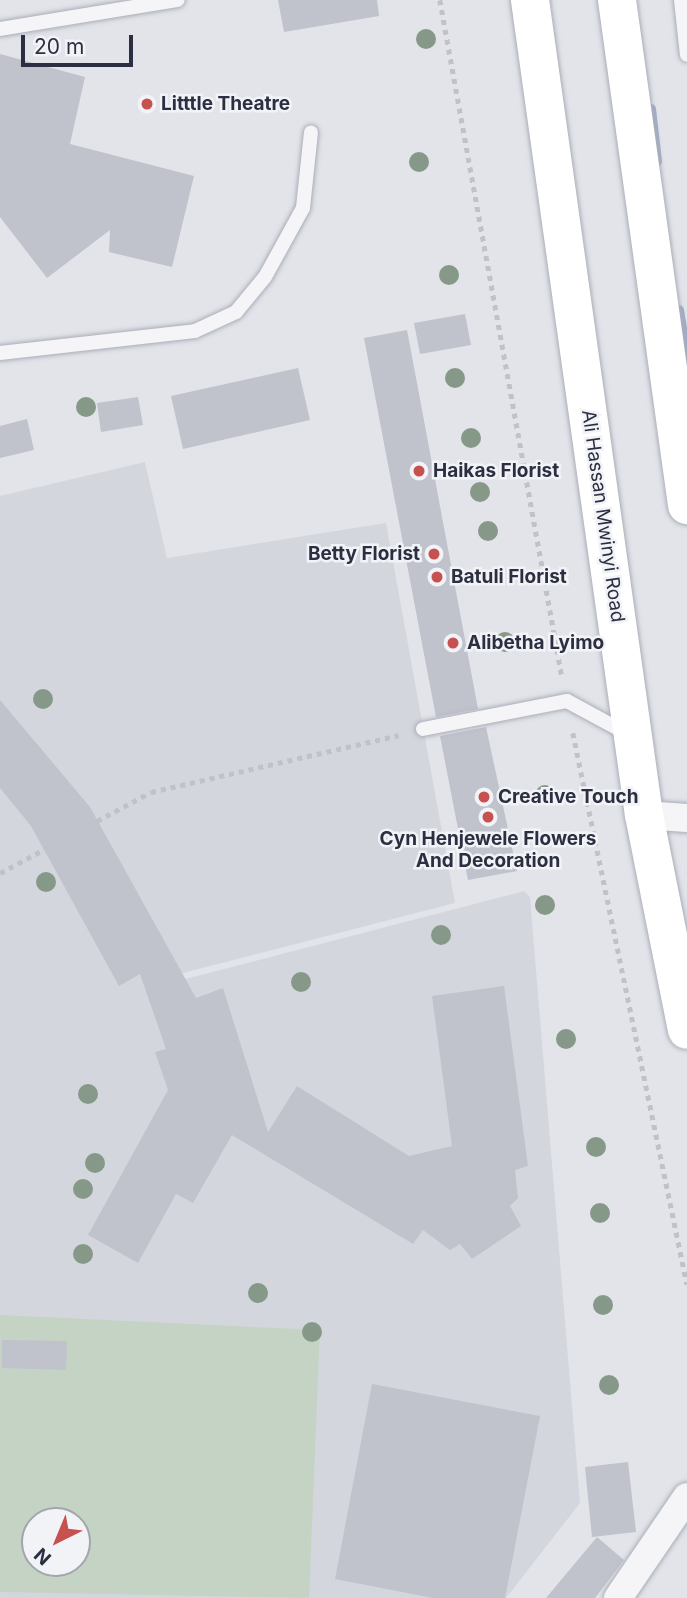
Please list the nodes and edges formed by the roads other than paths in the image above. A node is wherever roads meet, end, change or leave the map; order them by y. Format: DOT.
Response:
graph roads {
  1 [pos="178,0"];
  2 [pos="530,0"];
  3 [pos="617,0"];
  4 [pos="681,0"];
  5 [pos="0,29"];
  6 [pos="687,55"];
  7 [pos="311,132"];
  8 [pos="0,353"];
  9 [pos="687,505"];
  10 [pos="424,729"];
  11 [pos="637,739"];
  12 [pos="645,815"];
  13 [pos="687,818"];
  14 [pos="687,1030"];
  15 [pos="687,1497"];
  16 [pos="618,1598"];
  1 -- 5 [label="lane"];
  2 -- 11 [label="highway, Ali Hassan Mwinyi Road"];
  3 -- 9 [label="highway"];
  4 -- 6 [label="lane"];
  7 -- 8 [label="lane"];
  10 -- 11 [label="lane"];
  11 -- 12 [label="highway, Ali Hassan Mwinyi Road"];
  12 -- 13 [label="street"];
  12 -- 14 [label="highway, Ali Hassan Mwinyi Road"];
  15 -- 16 [label="street"];
}
